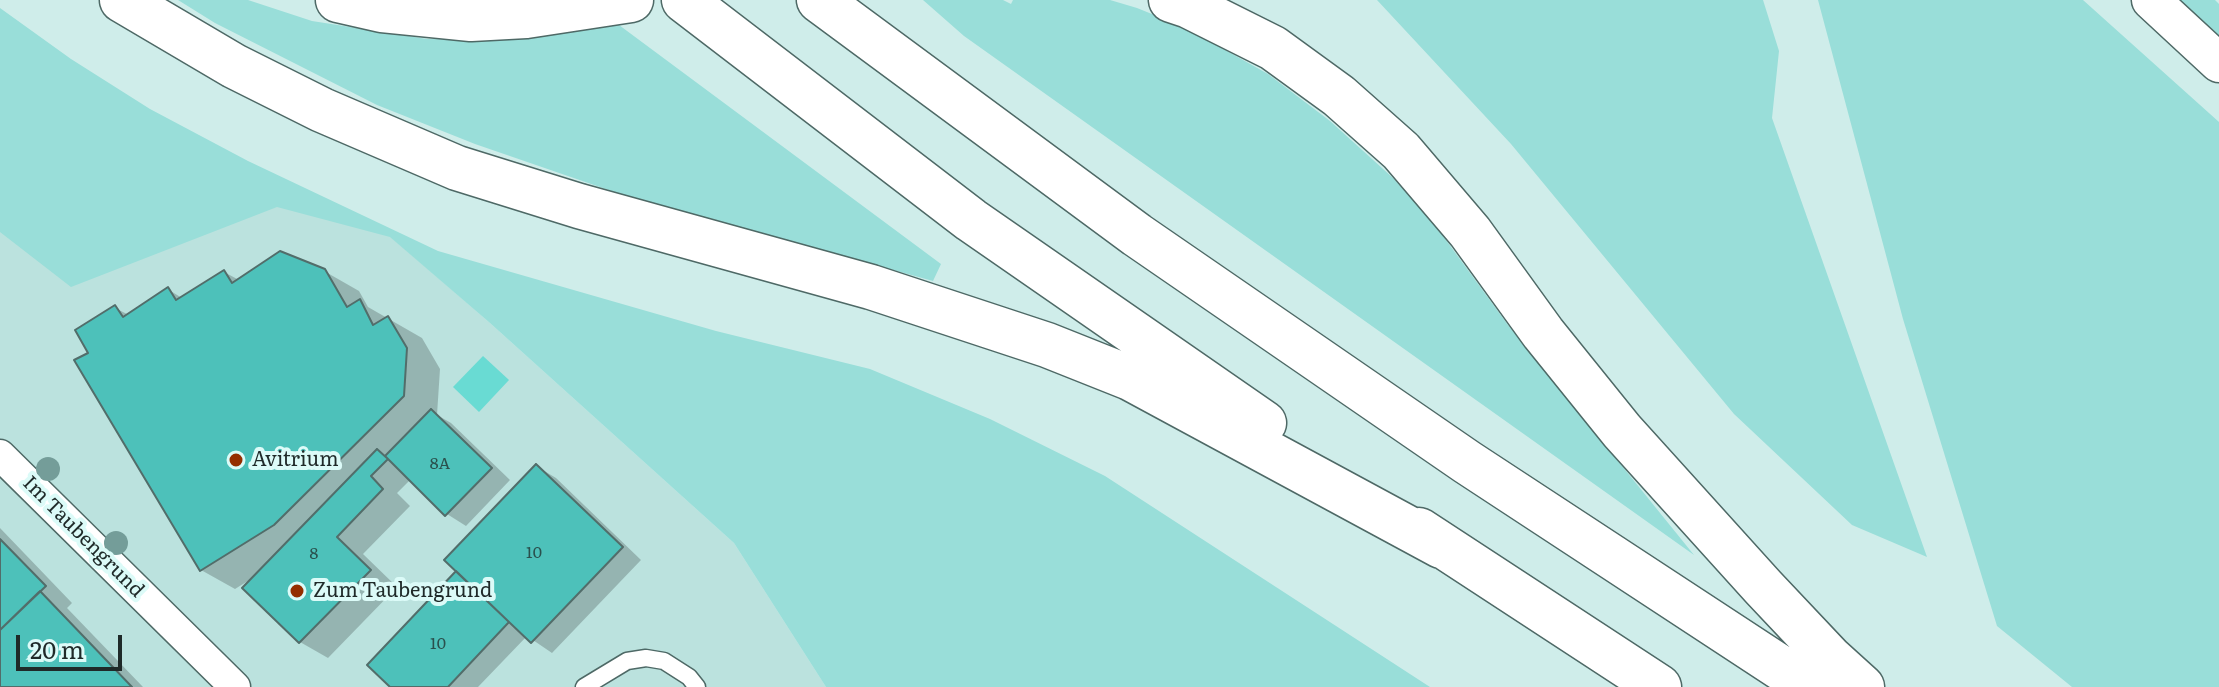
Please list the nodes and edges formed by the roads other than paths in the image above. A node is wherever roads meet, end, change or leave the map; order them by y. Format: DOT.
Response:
graph roads {
  1 [pos="122,0"];
  2 [pos="338,0"];
  3 [pos="631,0"];
  4 [pos="684,0"];
  5 [pos="1171,0"];
  6 [pos="2151,0"];
  7 [pos="822,2"];
  8 [pos="2219,63"];
  9 [pos="0,455"];
  10 [pos="1441,546"];
  11 [pos="235,687"];
  12 [pos="584,687"];
  13 [pos="697,687"];
  14 [pos="1659,687"];
  15 [pos="1810,687"];
  16 [pos="1862,687"];
  1 -- 10 [label="highway"];
  2 -- 3 [label="highway"];
  4 -- 10 [label="highway"];
  5 -- 16 [label="highway"];
  6 -- 8 [label="street"];
  7 -- 15 [label="highway"];
  9 -- 11 [label="street, Im Taubengrund"];
  10 -- 14 [label="highway"];
  12 -- 13 [label="lane"];
}
